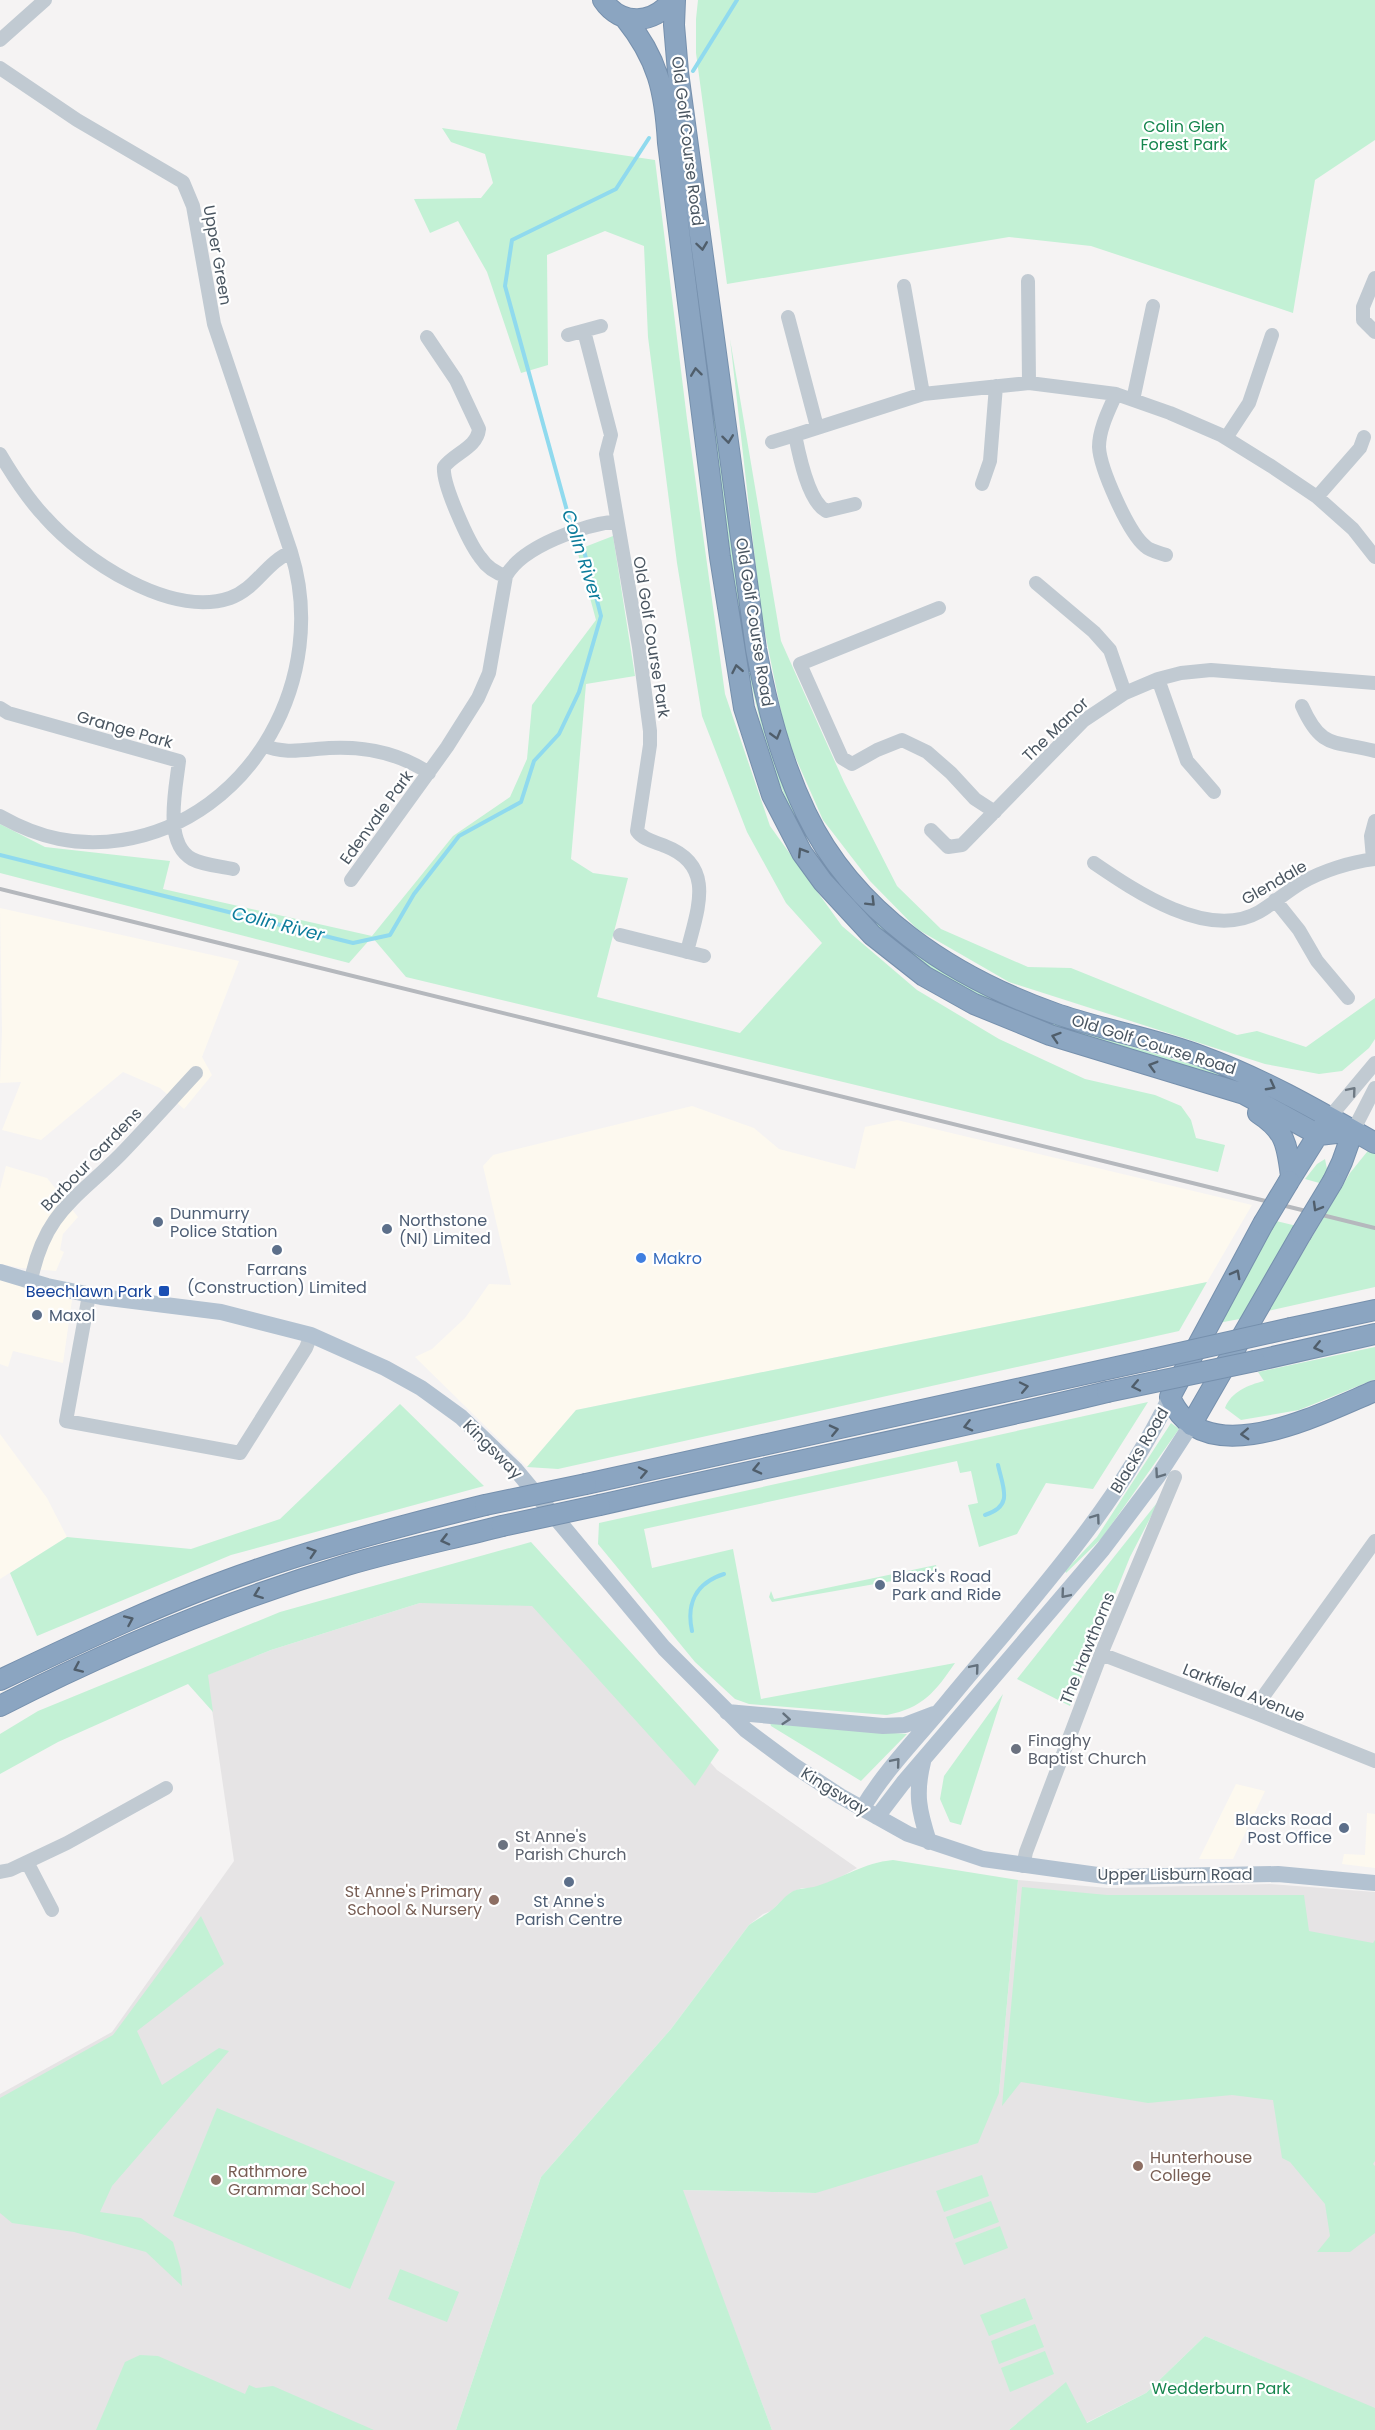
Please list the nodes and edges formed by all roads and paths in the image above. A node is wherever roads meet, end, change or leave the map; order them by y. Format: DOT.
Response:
graph roads {
  1 [pos="45,0"];
  2 [pos="673,0"];
  3 [pos="610,7"];
  4 [pos="0,40"];
  5 [pos="0,68"];
  6 [pos="1375,278"];
  7 [pos="1028,281"];
  8 [pos="904,286"];
  9 [pos="1153,306"];
  10 [pos="788,317"];
  11 [pos="602,326"];
  12 [pos="584,331"];
  13 [pos="1375,332"];
  14 [pos="568,335"];
  15 [pos="1272,335"];
  16 [pos="427,337"];
  17 [pos="1029,383"];
  18 [pos="996,386"];
  19 [pos="923,394"];
  20 [pos="1116,394"];
  21 [pos="1132,400"];
  22 [pos="823,426"];
  23 [pos="795,435"];
  24 [pos="1364,437"];
  25 [pos="1226,438"];
  26 [pos="772,442"];
  27 [pos="0,454"];
  28 [pos="982,484"];
  29 [pos="1317,497"];
  30 [pos="855,504"];
  31 [pos="617,521"];
  32 [pos="291,552"];
  33 [pos="1166,555"];
  34 [pos="1375,557"];
  35 [pos="506,576"];
  36 [pos="1036,583"];
  37 [pos="939,608"];
  38 [pos="1158,679"];
  39 [pos="1375,683"];
  40 [pos="1125,693"];
  41 [pos="1302,706"];
  42 [pos="0,708"];
  43 [pos="264,745"];
  44 [pos="1375,751"];
  45 [pos="429,773"];
  46 [pos="1214,792"];
  47 [pos="995,812"];
  48 [pos="0,816"];
  49 [pos="1375,821"];
  50 [pos="174,825"];
  51 [pos="931,830"];
  52 [pos="1374,860"];
  53 [pos="1094,863"];
  54 [pos="233,869"];
  55 [pos="351,880"];
  56 [pos="1275,900"];
  57 [pos="620,935"];
  58 [pos="687,951"];
  59 [pos="704,956"];
  60 [pos="1348,998"];
  61 [pos="1375,1063"];
  62 [pos="196,1073"];
  63 [pos="1195,1078"];
  64 [pos="1375,1088"];
  65 [pos="1329,1118"];
  66 [pos="1353,1131"];
  67 [pos="1319,1135"];
  68 [pos="1375,1143"];
  69 [pos="1290,1178"];
  70 [pos="0,1272"];
  71 [pos="31,1280"];
  72 [pos="89,1295"];
  73 [pos="1375,1310"];
  74 [pos="1375,1334"];
  75 [pos="311,1335"];
  76 [pos="1375,1391"];
  77 [pos="1170,1397"];
  78 [pos="1191,1425"];
  79 [pos="1174,1477"];
  80 [pos="1375,1540"];
  81 [pos="1101,1654"];
  82 [pos="0,1680"];
  83 [pos="0,1706"];
  84 [pos="728,1712"];
  85 [pos="938,1713"];
  86 [pos="1255,1713"];
  87 [pos="924,1758"];
  88 [pos="1375,1761"];
  89 [pos="166,1788"];
  90 [pos="870,1813"];
  91 [pos="929,1842"];
  92 [pos="27,1862"];
  93 [pos="1023,1866"];
  94 [pos="0,1872"];
  95 [pos="1375,1883"];
  96 [pos="52,1910"];
  1 -- 4 [label="street"];
  2 -- 3 [label="highway"];
  2 -- 65 [label="highway, Old Golf Course Road, one-way"];
  63 -- 3 [label="highway, Old Golf Course Road, one-way"];
  5 -- 32 [label="street, Upper Green"];
  6 -- 13 [label="street"];
  7 -- 17 [label="street"];
  8 -- 19 [label="street"];
  9 -- 21 [label="street"];
  10 -- 22 [label="street"];
  11 -- 12 [label="street"];
  12 -- 14 [label="street"];
  12 -- 31 [label="street, Old Golf Course Park"];
  15 -- 25 [label="street"];
  16 -- 35 [label="street"];
  17 -- 18 [label="street"];
  17 -- 20 [label="street"];
  18 -- 19 [label="street"];
  18 -- 28 [label="street"];
  19 -- 22 [label="street"];
  20 -- 21 [label="street"];
  20 -- 33 [label="street"];
  21 -- 25 [label="street"];
  22 -- 23 [label="street"];
  23 -- 26 [label="street"];
  23 -- 30 [label="street"];
  24 -- 29 [label="street"];
  25 -- 29 [label="street"];
  27 -- 32 [label="street"];
  29 -- 34 [label="street"];
  31 -- 35 [label="street"];
  31 -- 58 [label="street, Old Golf Course Park"];
  32 -- 43 [label="street, Upper Green"];
  35 -- 45 [label="street, Edenvale Park"];
  36 -- 40 [label="street"];
  37 -- 47 [label="street"];
  38 -- 39 [label="street, The Manor"];
  38 -- 40 [label="street, The Manor"];
  38 -- 46 [label="street"];
  40 -- 47 [label="street, The Manor"];
  41 -- 44 [label="street"];
  42 -- 50 [label="street, Grange Park"];
  43 -- 45 [label="street, Edenvale Park"];
  43 -- 50 [label="street, Upper Green"];
  45 -- 55 [label="street, Edenvale Park"];
  47 -- 51 [label="street, The Manor"];
  48 -- 50 [label="street, Upper Green"];
  49 -- 52 [label="street"];
  50 -- 54 [label="street"];
  52 -- 56 [label="street, Glendale"];
  53 -- 56 [label="street, Glendale"];
  56 -- 60 [label="street"];
  57 -- 58 [label="street"];
  58 -- 59 [label="street"];
  65 -- 61 [label="street, Blacks Road, one-way"];
  62 -- 71 [label="street, Barbour Gardens"];
  63 -- 67 [label="highway, Old Golf Course Road"];
  63 -- 69 [label="highway"];
  64 -- 66 [label="street, Blacks Road"];
  65 -- 66 [label="highway, Old Golf Course Road"];
  65 -- 67 [label="highway, Blacks Road"];
  66 -- 67 [label="highway"];
  66 -- 68 [label="highway, Old Golf Course Road"];
  66 -- 78 [label="highway, Blacks Road, one-way, bridge"];
  67 -- 69 [label="highway, Blacks Road"];
  77 -- 69 [label="highway, Blacks Road, one-way, bridge"];
  70 -- 71 [label="main road, Kingsway"];
  71 -- 72 [label="main road, Kingsway"];
  72 -- 75 [label="main road, Kingsway"];
  72 -- 75 [label="street"];
  82 -- 73 [label="highway, one-way, bridge"];
  74 -- 83 [label="highway, one-way, bridge"];
  75 -- 84 [label="main road, Kingsway"];
  76 -- 78 [label="highway, one-way"];
  77 -- 78 [label="highway"];
  85 -- 77 [label="main road, Blacks Road, one-way"];
  78 -- 87 [label="main road, Blacks Road, one-way"];
  79 -- 81 [label="street, The Hawthorns"];
  80 -- 86 [label="street"];
  81 -- 86 [label="street, Larkfield Avenue"];
  81 -- 93 [label="street, The Hawthorns"];
  84 -- 85 [label="main road, one-way"];
  84 -- 90 [label="main road, Kingsway"];
  90 -- 85 [label="main road, Blacks Road, one-way"];
  86 -- 88 [label="street, Larkfield Avenue"];
  87 -- 90 [label="main road, Blacks Road"];
  87 -- 91 [label="main road"];
  89 -- 92 [label="street"];
  90 -- 91 [label="main road, Upper Lisburn Road"];
  91 -- 93 [label="main road, Upper Lisburn Road"];
  92 -- 94 [label="street"];
  92 -- 96 [label="street"];
  93 -- 95 [label="main road, Upper Lisburn Road"];
}
